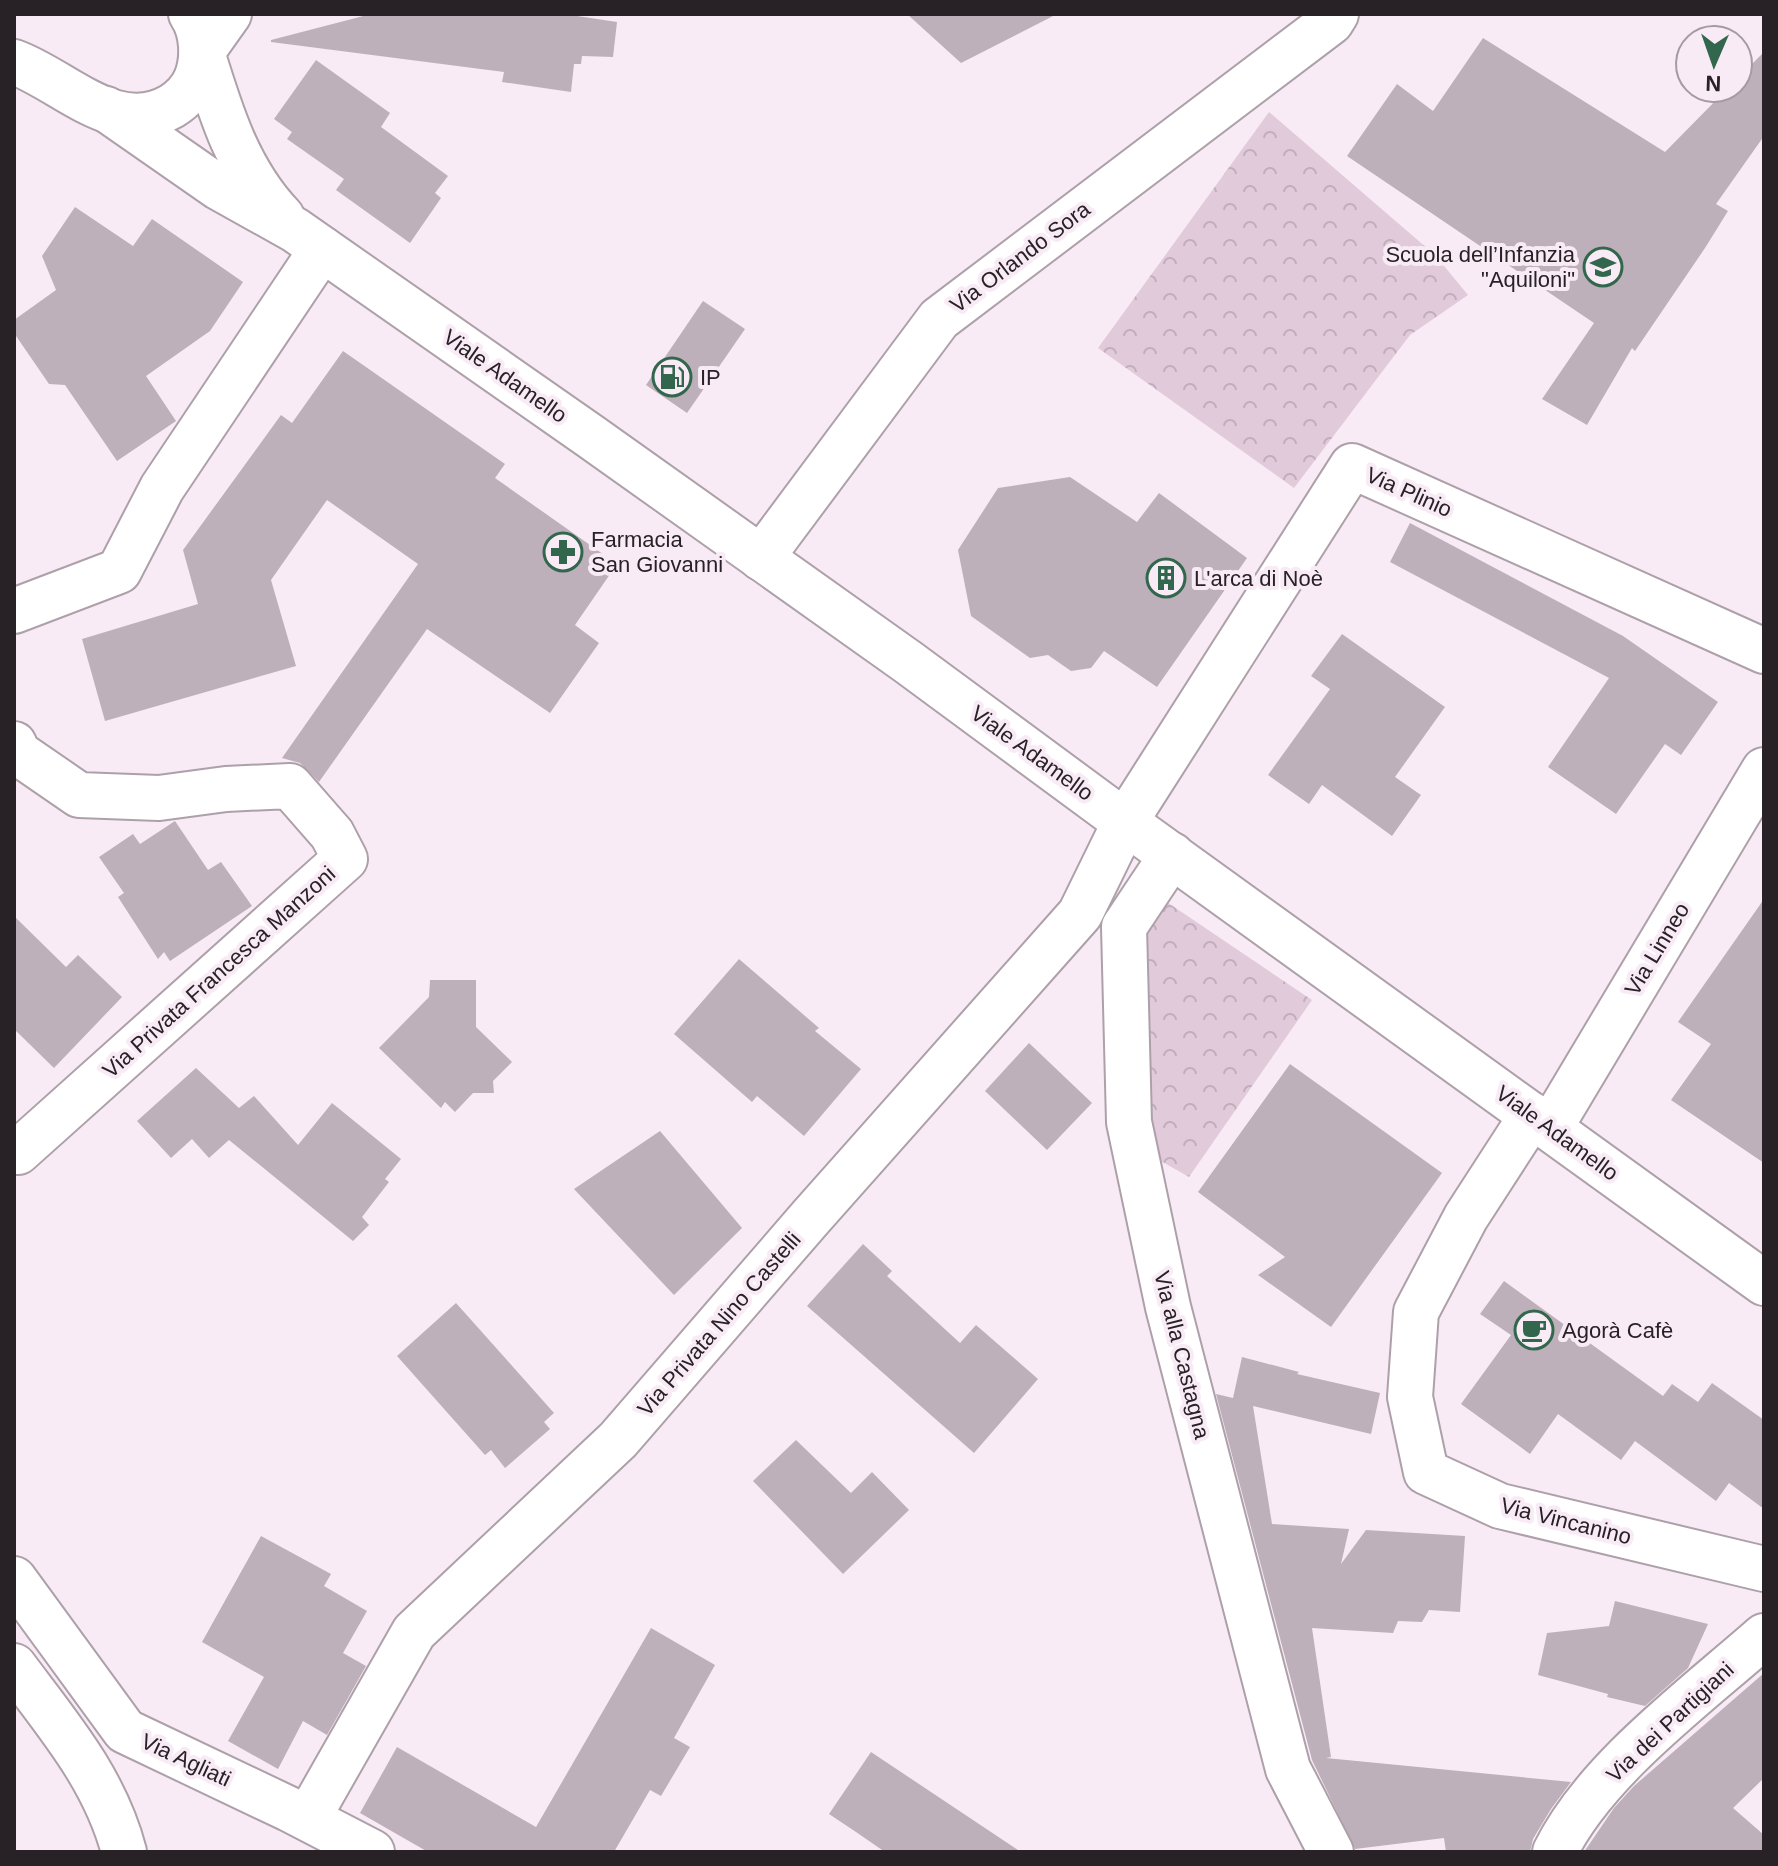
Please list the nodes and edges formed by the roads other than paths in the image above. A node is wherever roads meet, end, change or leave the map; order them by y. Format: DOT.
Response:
graph roads {
  1 [pos="229,14"];
  2 [pos="1336,14"];
  3 [pos="196,33"];
  4 [pos="14,62"];
  5 [pos="106,109"];
  6 [pos="308,239"];
  7 [pos="761,558"];
  8 [pos="14,611"];
  9 [pos="1764,651"];
  10 [pos="14,744"];
  11 [pos="1764,770"];
  12 [pos="1125,822"];
  13 [pos="1172,855"];
  14 [pos="1541,1122"];
  15 [pos="18,1152"];
  16 [pos="1764,1283"];
  17 [pos="1764,1569"];
  18 [pos="14,1579"];
  19 [pos="1764,1636"];
  20 [pos="14,1666"];
  21 [pos="308,1818"];
  22 [pos="124,1852"];
  23 [pos="372,1852"];
  24 [pos="1331,1852"];
  25 [pos="1555,1852"];
  1 -- 3 [label="street"];
  2 -- 7 [label="street, Via Orlando Sora"];
  3 -- 5 [label="street"];
  3 -- 6 [label="street, Viale Adamello"];
  4 -- 5 [label="street"];
  5 -- 6 [label="street, Viale Adamello"];
  6 -- 7 [label="street, Viale Adamello"];
  6 -- 8 [label="street"];
  7 -- 12 [label="street, Viale Adamello"];
  9 -- 12 [label="street, Via Plinio"];
  10 -- 15 [label="street, Via Privata Francesca Manzoni"];
  11 -- 14 [label="street, Via Linneo"];
  12 -- 13 [label="street, Viale Adamello"];
  12 -- 21 [label="street, Via Privata Nino Castelli"];
  13 -- 14 [label="street, Viale Adamello"];
  13 -- 24 [label="street, Via alla Castagna"];
  14 -- 16 [label="street, Viale Adamello"];
  14 -- 17 [label="street, Via Vincanino"];
  18 -- 21 [label="street, Via Agliati"];
  19 -- 25 [label="street, Via dei Partigiani"];
  20 -- 22 [label="street"];
  21 -- 23 [label="street, Via Agliati"];
}
